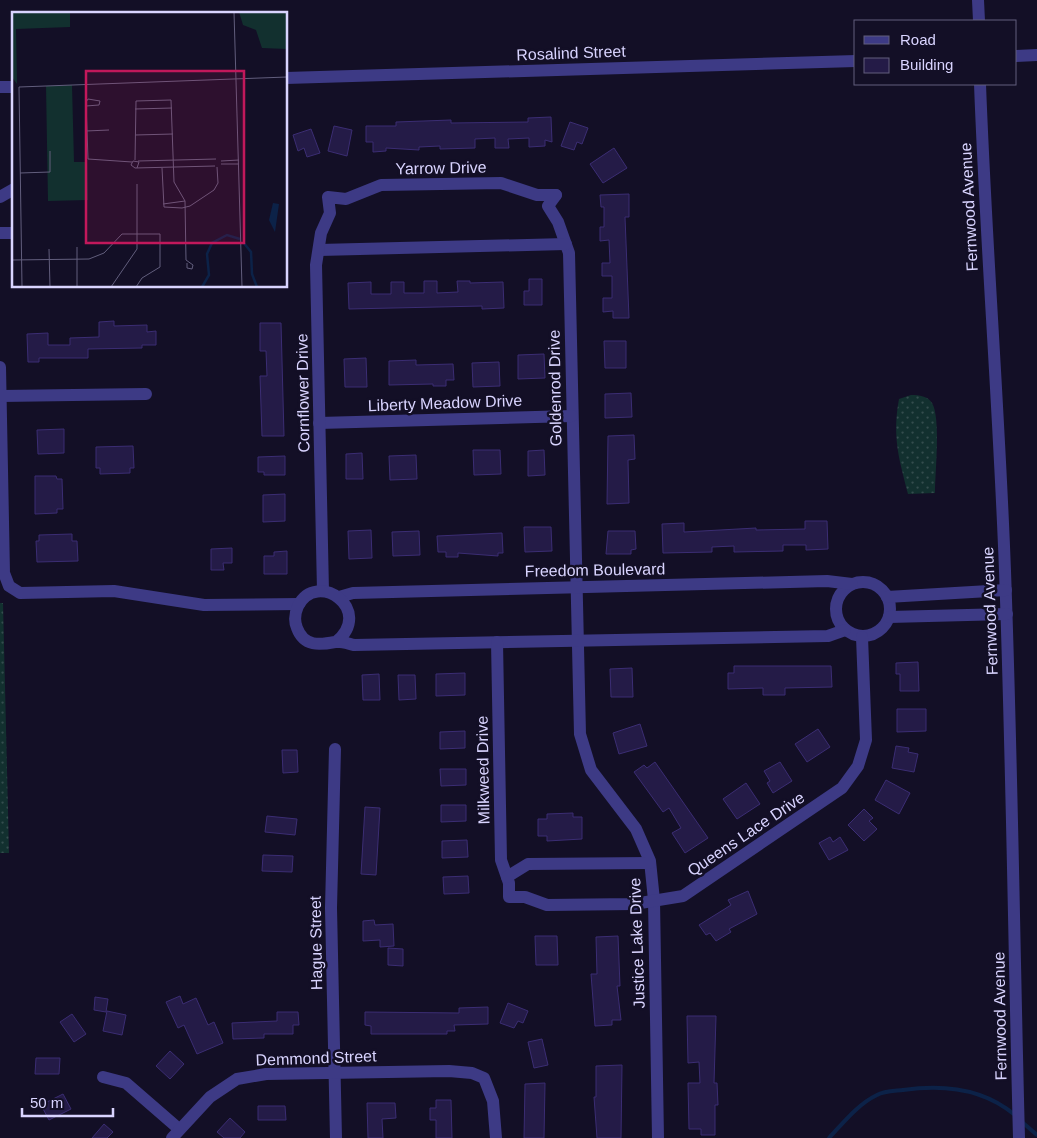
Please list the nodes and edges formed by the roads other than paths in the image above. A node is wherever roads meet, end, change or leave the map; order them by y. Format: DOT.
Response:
graph roads {
  1 [pos="978,0"];
  2 [pos="979,20"];
  3 [pos="1037,55"];
  4 [pos="1017,56"];
  5 [pos="854,61"];
  6 [pos="288,78"];
  7 [pos="980,85"];
  8 [pos="12,190"];
  9 [pos="556,195"];
  10 [pos="0,197"];
  11 [pos="328,198"];
  12 [pos="566,244"];
  13 [pos="318,250"];
  14 [pos="0,367"];
  15 [pos="146,394"];
  16 [pos="1,396"];
  17 [pos="572,416"];
  18 [pos="319,423"];
  19 [pos="852,584"];
  20 [pos="576,587"];
  21 [pos="1006,590"];
  22 [pos="323,591"];
  23 [pos="887,596"];
  24 [pos="339,597"];
  25 [pos="299,604"];
  26 [pos="1007,614"];
  27 [pos="889,618"];
  28 [pos="845,630"];
  29 [pos="862,637"];
  30 [pos="578,640"];
  31 [pos="336,642"];
  32 [pos="497,642"];
  33 [pos="335,749"];
  34 [pos="650,863"];
  35 [pos="507,877"];
  36 [pos="509,897"];
  37 [pos="654,900"];
  38 [pos="334,1072"];
  39 [pos="103,1076"];
  40 [pos="176,1133"];
  41 [pos="336,1138"];
  42 [pos="496,1138"];
  43 [pos="658,1138"];
  44 [pos="1019,1138"];
  1 -- 2 [label="street"];
  3 -- 4 [label="street"];
  5 -- 6 [label="street, Rosalind Street"];
  7 -- 21 [label="street, Fernwood Avenue"];
  8 -- 10 [label="street"];
  9 -- 11 [label="street, Yarrow Drive"];
  9 -- 12 [label="street, Goldenrod Drive"];
  11 -- 13 [label="street, Cornflower Drive"];
  12 -- 13 [label="street"];
  12 -- 17 [label="street, Goldenrod Drive"];
  13 -- 18 [label="street, Cornflower Drive"];
  14 -- 16 [label="street"];
  15 -- 16 [label="street"];
  16 -- 25 [label="street"];
  17 -- 18 [label="street, Liberty Meadow Drive"];
  17 -- 20 [label="street, Goldenrod Drive"];
  18 -- 22 [label="street, Cornflower Drive"];
  19 -- 20 [label="street, Freedom Boulevard"];
  19 -- 23 [label="street"];
  19 -- 28 [label="street"];
  20 -- 24 [label="street, Freedom Boulevard"];
  20 -- 30 [label="street, Justice Lake Drive"];
  21 -- 23 [label="street"];
  21 -- 26 [label="street, Fernwood Avenue"];
  22 -- 24 [label="street"];
  22 -- 25 [label="street"];
  23 -- 27 [label="street"];
  24 -- 31 [label="street"];
  25 -- 31 [label="street"];
  26 -- 27 [label="street"];
  26 -- 44 [label="street, Fernwood Avenue"];
  27 -- 29 [label="street"];
  28 -- 29 [label="street"];
  28 -- 30 [label="street"];
  29 -- 37 [label="street, Queens Lace Drive"];
  30 -- 32 [label="street"];
  30 -- 34 [label="street, Justice Lake Drive"];
  31 -- 32 [label="street"];
  32 -- 35 [label="street, Milkweed Drive"];
  33 -- 38 [label="street, Hague Street"];
  34 -- 35 [label="street"];
  34 -- 37 [label="street, Justice Lake Drive"];
  35 -- 36 [label="street, Milkweed Drive"];
  36 -- 37 [label="street, Queens Lace Drive"];
  37 -- 43 [label="street, Justice Lake Drive"];
  38 -- 40 [label="street, Demmond Street"];
  38 -- 41 [label="street, Hague Street"];
  38 -- 42 [label="street, Demmond Street"];
  39 -- 40 [label="street"];
}
